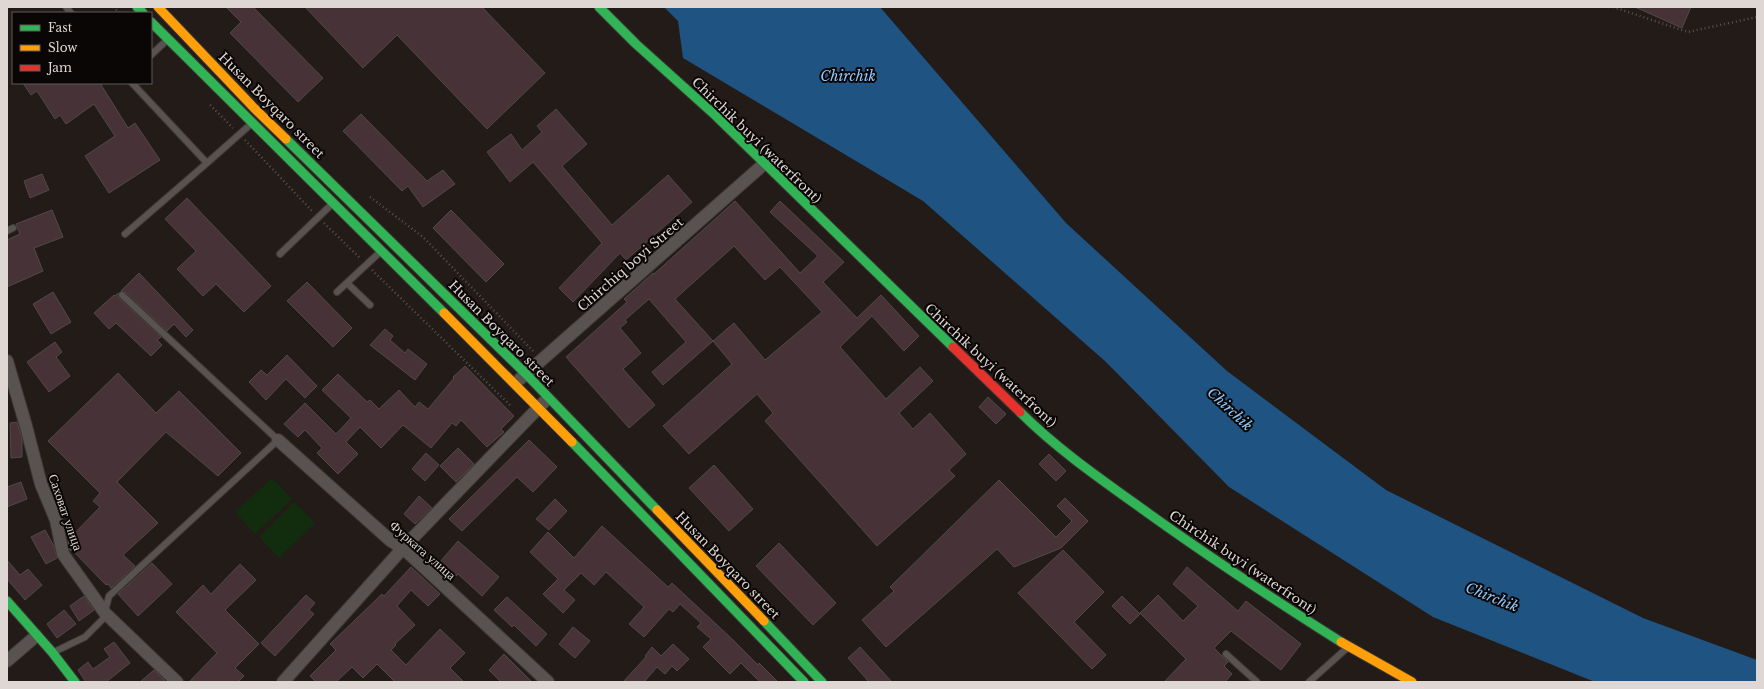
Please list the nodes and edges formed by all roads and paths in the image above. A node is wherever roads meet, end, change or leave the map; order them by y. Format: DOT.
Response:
graph roads {
  1 [pos="158,7"];
  2 [pos="599,7"];
  3 [pos="1613,7"];
  4 [pos="1757,17"];
  5 [pos="152,23"];
  6 [pos="168,39"];
  7 [pos="152,54"];
  8 [pos="133,84"];
  9 [pos="206,100"];
  10 [pos="251,124"];
  11 [pos="239,134"];
  12 [pos="207,163"];
  13 [pos="764,164"];
  14 [pos="333,203"];
  15 [pos="318,217"];
  16 [pos="14,228"];
  17 [pos="7,231"];
  18 [pos="125,234"];
  19 [pos="381,250"];
  20 [pos="280,254"];
  21 [pos="366,264"];
  22 [pos="347,283"];
  23 [pos="337,292"];
  24 [pos="122,295"];
  25 [pos="370,305"];
  26 [pos="7,361"];
  27 [pos="526,374"];
  28 [pos="515,384"];
  29 [pos="549,398"];
  30 [pos="512,406"];
  31 [pos="538,408"];
  32 [pos="278,440"];
  33 [pos="403,548"];
  34 [pos="7,601"];
  35 [pos="105,613"];
  36 [pos="36,636"];
  37 [pos="1348,647"];
  38 [pos="52,652"];
  39 [pos="1226,654"];
  40 [pos="7,661"];
  41 [pos="288,680"];
  42 [pos="75,682"];
  43 [pos="177,682"];
  44 [pos="548,682"];
  45 [pos="804,682"];
  46 [pos="822,682"];
  47 [pos="1258,682"];
  48 [pos="1309,682"];
  49 [pos="1412,682"];
  1 -- 27 [label="main road, Husan Boyqaro street"];
  2 -- 13 [label="main road, Chirchik buyi (waterfront)"];
  3 -- 4 [label="path"];
  5 -- 6 [label="main road, Husan Boyqaro street"];
  6 -- 7 [label="lane"];
  6 -- 10 [label="main road, Husan Boyqaro street"];
  8 -- 12 [label="lane"];
  9 -- 11 [label="path"];
  10 -- 11 [label="lane"];
  10 -- 14 [label="main road, Husan Boyqaro street"];
  11 -- 12 [label="lane"];
  11 -- 15 [label="path"];
  12 -- 18 [label="lane"];
  13 -- 27 [label="street, Chirchiq boyi Street"];
  13 -- 37 [label="main road, Chirchik buyi (waterfront)"];
  14 -- 15 [label="lane"];
  14 -- 19 [label="main road, Husan Boyqaro street"];
  15 -- 20 [label="lane"];
  15 -- 21 [label="path"];
  16 -- 17 [label="lane"];
  19 -- 21 [label="lane"];
  19 -- 28 [label="main road, Husan Boyqaro street"];
  21 -- 22 [label="lane"];
  21 -- 30 [label="path"];
  22 -- 23 [label="lane"];
  22 -- 25 [label="lane"];
  24 -- 32 [label="lane"];
  26 -- 35 [label="street, Саховат улица"];
  27 -- 28 [label="street, Chirchiq boyi Street"];
  27 -- 29 [label="main road, Husan Boyqaro street"];
  28 -- 31 [label="main road, Husan Boyqaro street"];
  29 -- 31 [label="street"];
  29 -- 46 [label="main road, Husan Boyqaro street"];
  31 -- 33 [label="street"];
  31 -- 45 [label="main road, Husan Boyqaro street"];
  32 -- 33 [label="street, Фурката улица"];
  32 -- 35 [label="lane"];
  33 -- 41 [label="street"];
  33 -- 44 [label="street, Фурката улица"];
  34 -- 36 [label="main road"];
  35 -- 38 [label="lane"];
  35 -- 43 [label="street, Саховат улица"];
  36 -- 38 [label="main road"];
  36 -- 40 [label="street"];
  37 -- 48 [label="lane"];
  37 -- 49 [label="main road, Chirchik buyi (waterfront)"];
  38 -- 42 [label="main road"];
  39 -- 47 [label="lane"];
}
